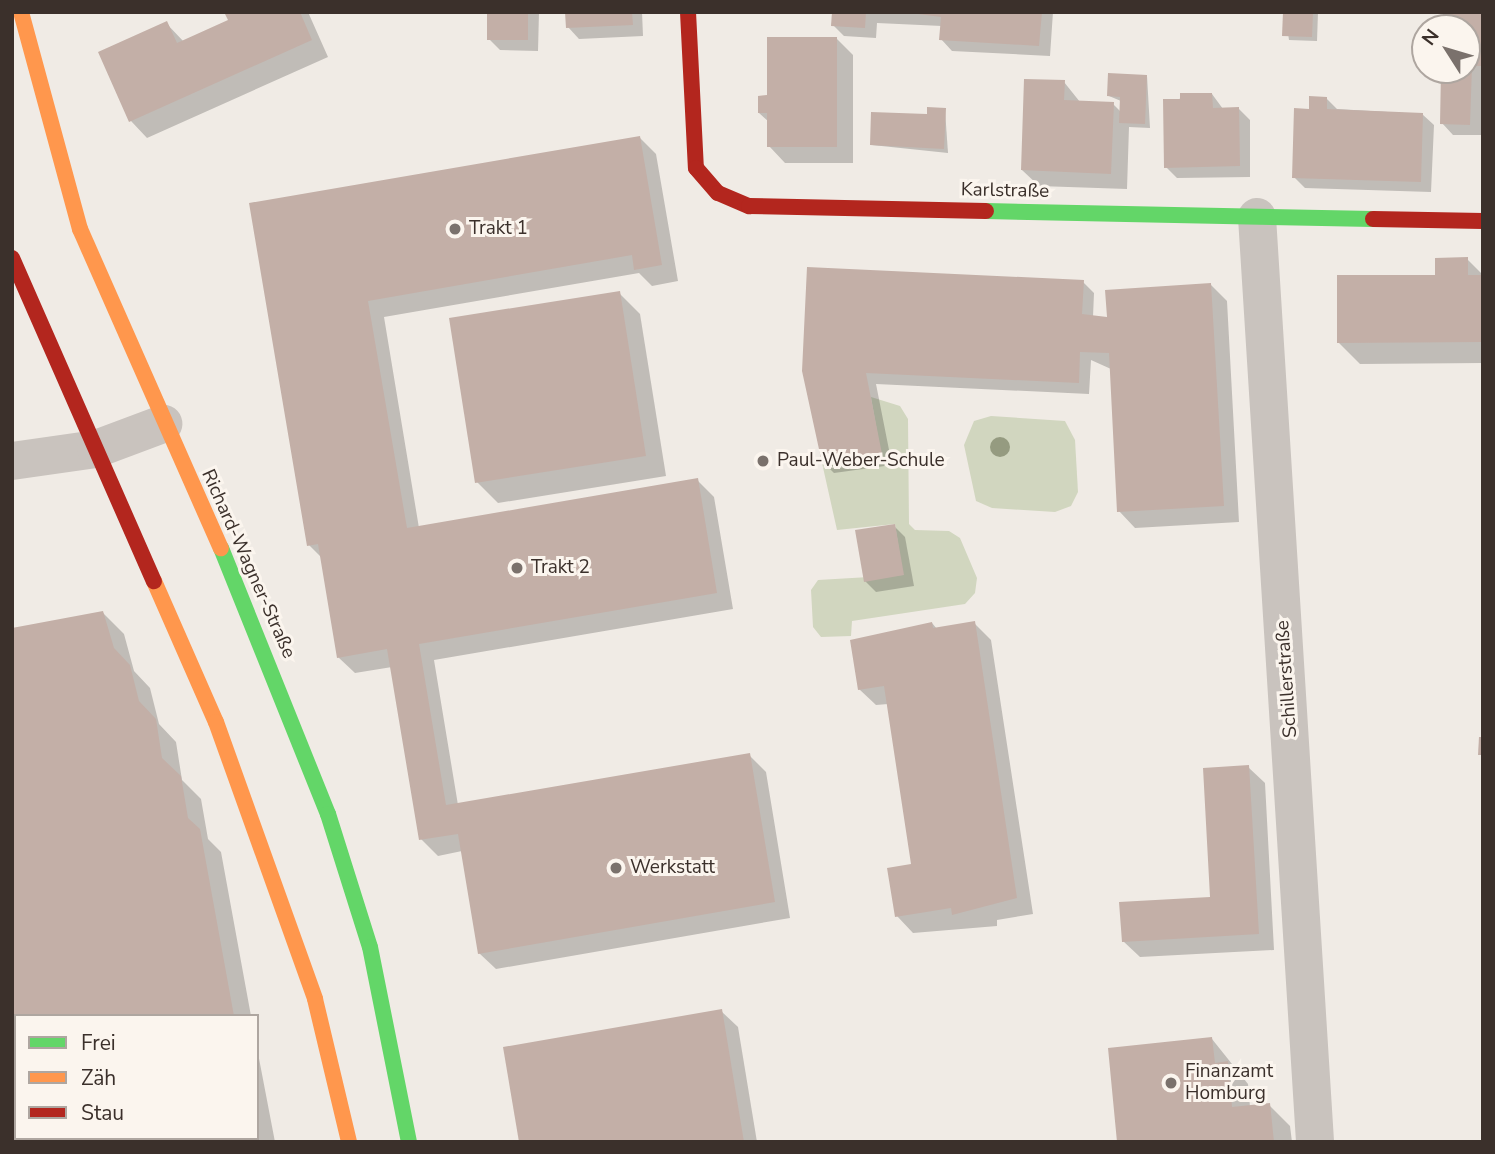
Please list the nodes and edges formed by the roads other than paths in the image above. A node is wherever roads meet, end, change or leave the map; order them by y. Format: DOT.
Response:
graph roads {
  1 [pos="688,12"];
  2 [pos="25,15"];
  3 [pos="1256,217"];
  4 [pos="1483,221"];
  5 [pos="12,258"];
  6 [pos="163,424"];
  7 [pos="96,449"];
  8 [pos="12,461"];
  9 [pos="349,1142"];
  10 [pos="409,1142"];
  11 [pos="1315,1142"];
  1 -- 3 [label="main road, Karlstraße"];
  2 -- 6 [label="main road, Richard-Wagner-Straße"];
  3 -- 4 [label="main road, Karlstraße"];
  3 -- 11 [label="street, Schillerstraße"];
  5 -- 7 [label="main road"];
  6 -- 7 [label="street"];
  6 -- 10 [label="main road, Richard-Wagner-Straße"];
  7 -- 8 [label="street"];
  7 -- 9 [label="main road"];
}
